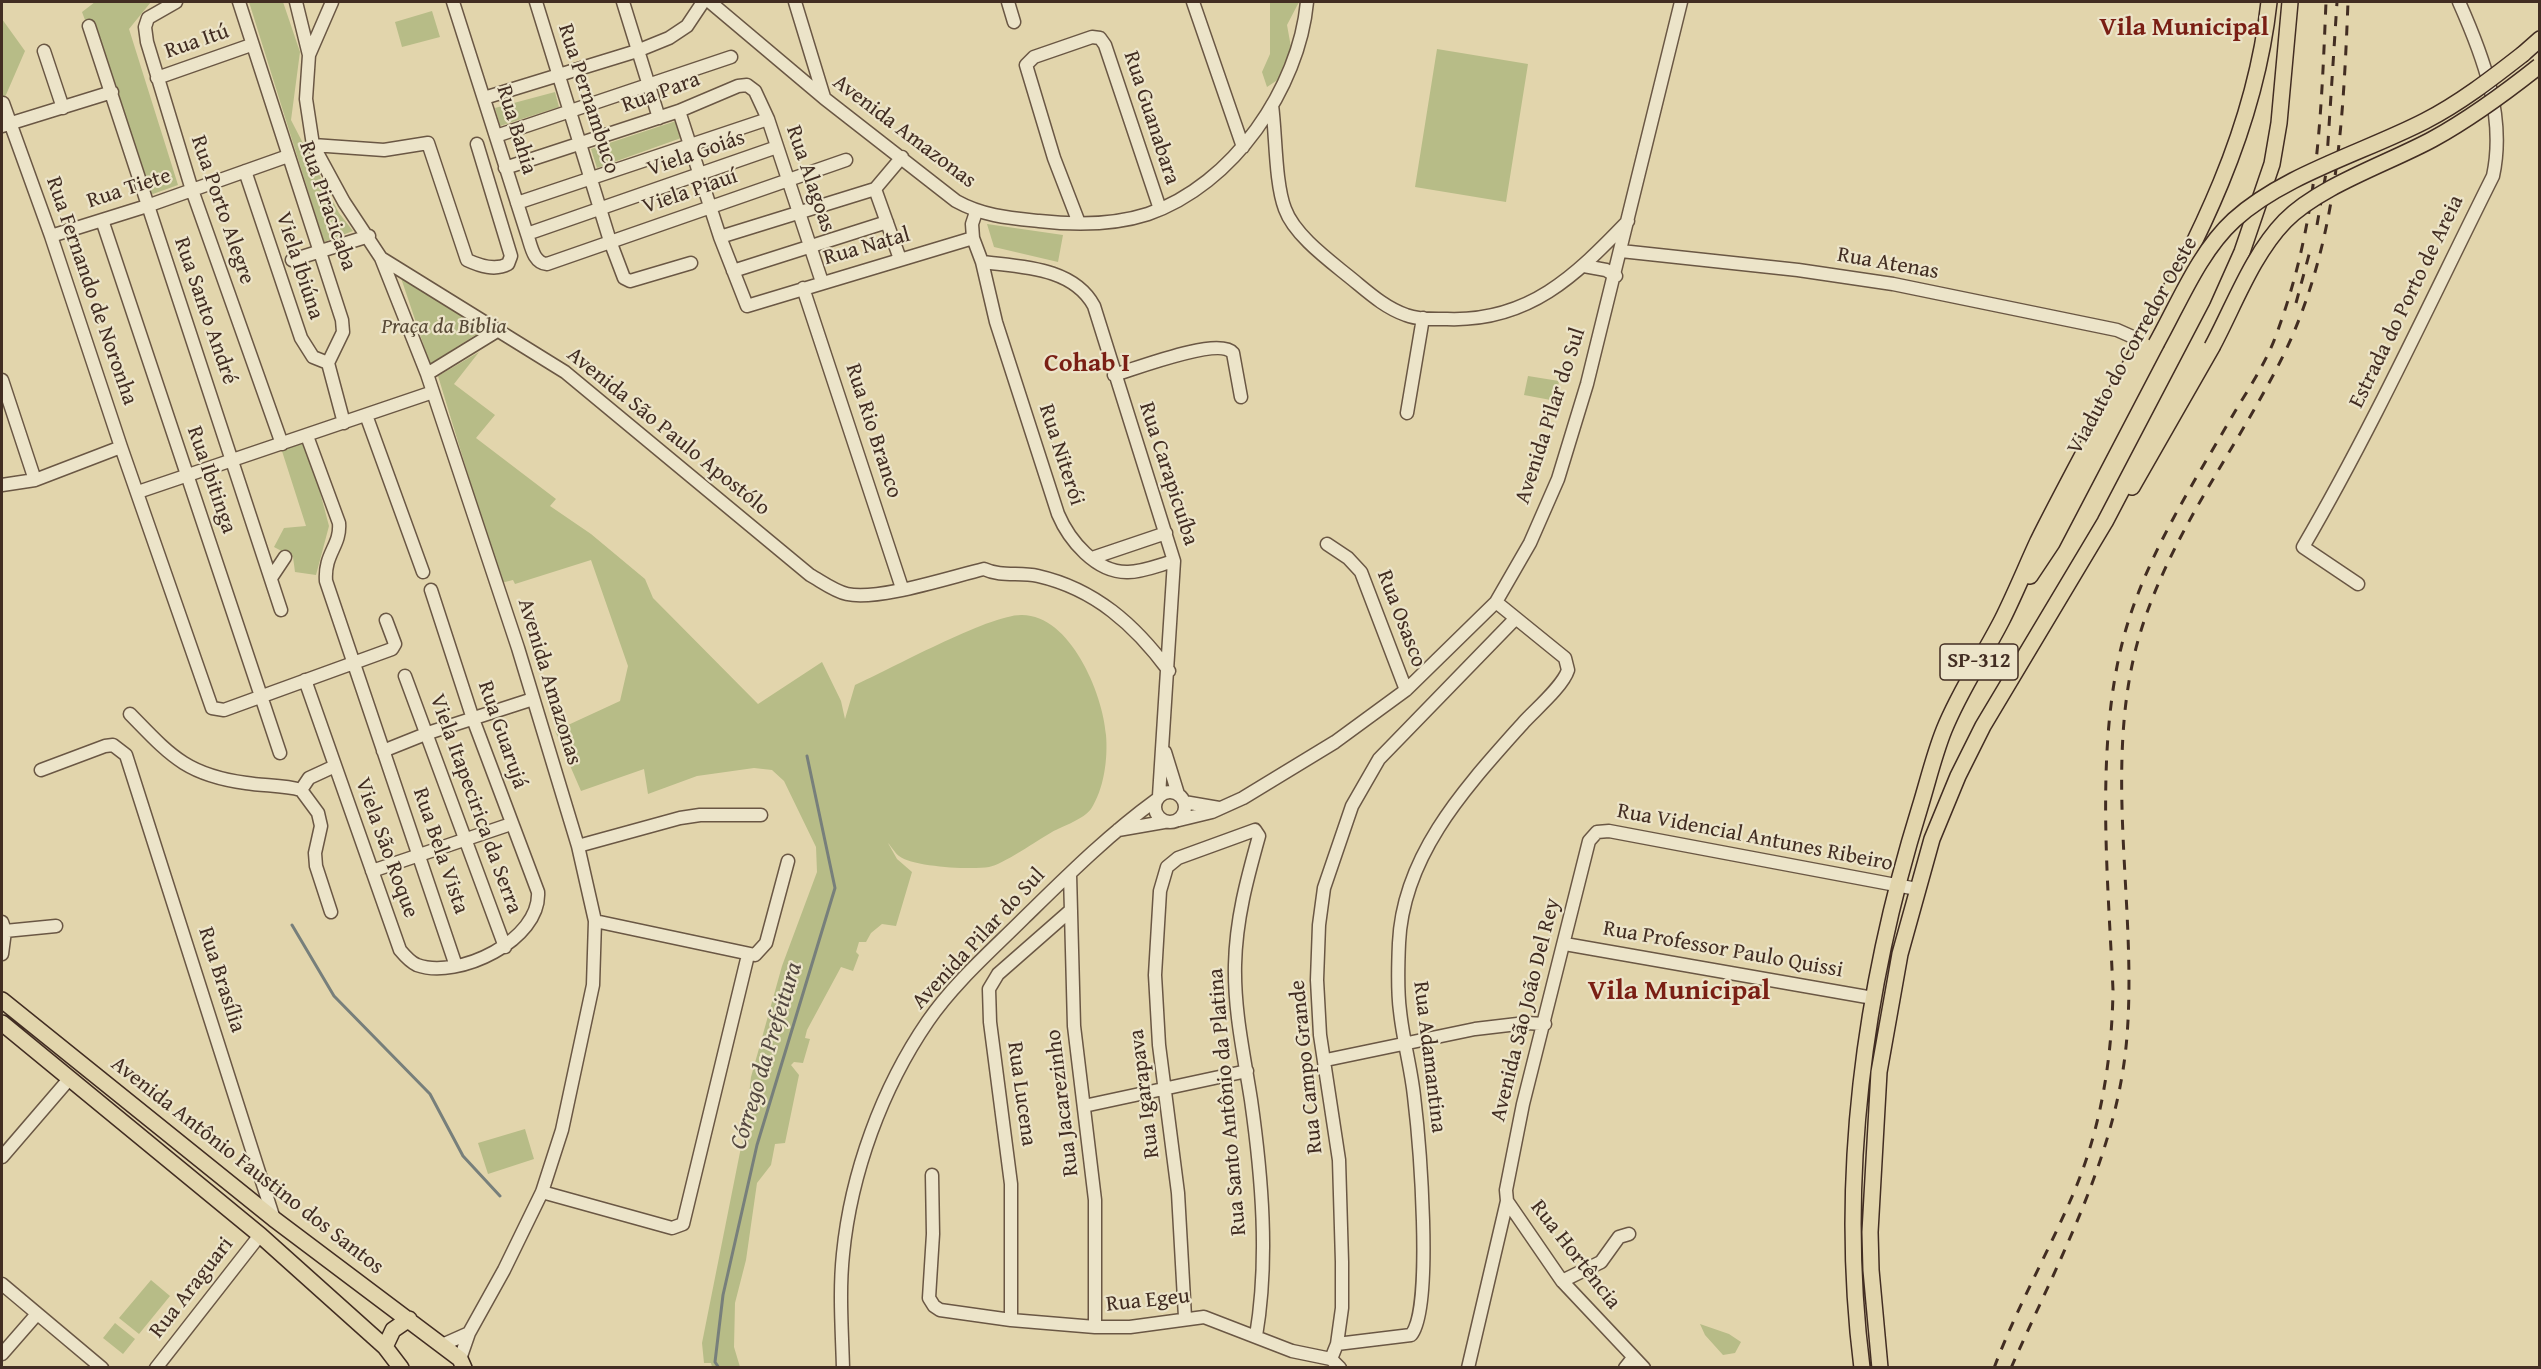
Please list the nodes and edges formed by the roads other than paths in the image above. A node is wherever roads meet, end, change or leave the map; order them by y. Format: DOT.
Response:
graph roads {
  1 [pos="176,2"];
  2 [pos="239,2"];
  3 [pos="296,2"];
  4 [pos="332,2"];
  5 [pos="453,2"];
  6 [pos="536,2"];
  7 [pos="623,2"];
  8 [pos="703,2"];
  9 [pos="711,2"];
  10 [pos="795,2"];
  11 [pos="1008,2"];
  12 [pos="1193,2"];
  13 [pos="1307,2"];
  14 [pos="1681,2"];
  15 [pos="2269,2"];
  16 [pos="2290,2"];
  17 [pos="2459,2"];
  18 [pos="1014,22"];
  19 [pos="89,26"];
  20 [pos="2540,39"];
  21 [pos="251,45"];
  22 [pos="44,51"];
  23 [pos="637,51"];
  24 [pos="309,55"];
  25 [pos="731,57"];
  26 [pos="2539,66"];
  27 [pos="558,75"];
  28 [pos="157,78"];
  29 [pos="649,84"];
  30 [pos="755,90"];
  31 [pos="112,92"];
  32 [pos="484,98"];
  33 [pos="824,98"];
  34 [pos="3,103"];
  35 [pos="1272,105"];
  36 [pos="63,108"];
  37 [pos="679,111"];
  38 [pos="569,113"];
  39 [pos="659,118"];
  40 [pos="768,119"];
  41 [pos="6,124"];
  42 [pos="495,136"];
  43 [pos="579,142"];
  44 [pos="477,144"];
  45 [pos="313,145"];
  46 [pos="691,145"];
  47 [pos="777,147"];
  48 [pos="1243,147"];
  49 [pos="288,156"];
  50 [pos="902,157"];
  51 [pos="846,160"];
  52 [pos="506,168"];
  53 [pos="245,171"];
  54 [pos="701,176"];
  55 [pos="592,178"];
  56 [pos="787,181"];
  57 [pos="875,189"];
  58 [pos="192,190"];
  59 [pos="517,203"];
  60 [pos="147,206"];
  61 [pos="711,208"];
  62 [pos="600,209"];
  63 [pos="1160,209"];
  64 [pos="798,211"];
  65 [pos="976,212"];
  66 [pos="102,220"];
  67 [pos="1628,221"];
  68 [pos="887,222"];
  69 [pos="1079,223"];
  70 [pos="526,234"];
  71 [pos="51,236"];
  72 [pos="369,236"];
  73 [pos="720,237"];
  74 [pos="974,238"];
  75 [pos="610,241"];
  76 [pos="810,245"];
  77 [pos="321,251"];
  78 [pos="1622,251"];
  79 [pos="381,258"];
  80 [pos="900,259"];
  81 [pos="292,260"];
  82 [pos="982,262"];
  83 [pos="692,263"];
  84 [pos="547,264"];
  85 [pos="1584,266"];
  86 [pos="733,271"];
  87 [pos="1616,276"];
  88 [pos="822,282"];
  89 [pos="804,288"];
  90 [pos="1423,318"];
  91 [pos="497,331"];
  92 [pos="2149,342"];
  93 [pos="328,363"];
  94 [pos="427,374"];
  95 [pos="1114,375"];
  96 [pos="2,380"];
  97 [pos="433,393"];
  98 [pos="1241,397"];
  99 [pos="1407,413"];
  100 [pos="366,416"];
  101 [pos="344,423"];
  102 [pos="308,436"];
  103 [pos="282,444"];
  104 [pos="121,447"];
  105 [pos="233,460"];
  106 [pos="188,475"];
  107 [pos="35,480"];
  108 [pos="2,485"];
  109 [pos="138,492"];
  110 [pos="2105,522"];
  111 [pos="1166,533"];
  112 [pos="1327,544"];
  113 [pos="285,557"];
  114 [pos="1092,558"];
  115 [pos="1174,561"];
  116 [pos="423,572"];
  117 [pos="271,578"];
  118 [pos="2358,584"];
  119 [pos="902,588"];
  120 [pos="431,590"];
  121 [pos="1496,602"];
  122 [pos="281,610"];
  123 [pos="1515,619"];
  124 [pos="386,620"];
  125 [pos="350,659"];
  126 [pos="1169,671"];
  127 [pos="405,676"];
  128 [pos="305,680"];
  129 [pos="1406,690"];
  130 [pos="262,697"];
  131 [pos="533,699"];
  132 [pos="130,714"];
  133 [pos="473,719"];
  134 [pos="428,733"];
  135 [pos="1164,748"];
  136 [pos="383,751"];
  137 [pos="280,753"];
  138 [pos="333,763"];
  139 [pos="41,770"];
  140 [pos="296,789"];
  141 [pos="1158,798"];
  142 [pos="1181,798"];
  143 [pos="1220,809"];
  144 [pos="761,815"];
  145 [pos="1179,820"];
  146 [pos="1164,822"];
  147 [pos="511,824"];
  148 [pos="1113,831"];
  149 [pos="1258,831"];
  150 [pos="465,838"];
  151 [pos="1588,841"];
  152 [pos="578,846"];
  153 [pos="419,854"];
  154 [pos="788,861"];
  155 [pos="372,871"];
  156 [pos="1070,874"];
  157 [pos="1897,886"];
  158 [pos="1917,890"];
  159 [pos="1071,910"];
  160 [pos="331,912"];
  161 [pos="595,921"];
  162 [pos="56,926"];
  163 [pos="3,927"];
  164 [pos="1564,944"];
  165 [pos="505,946"];
  166 [pos="2,954"];
  167 [pos="748,955"];
  168 [pos="456,966"];
  169 [pos="1873,998"];
  170 [pos="2,1000"];
  171 [pos="2,1023"];
  172 [pos="1545,1024"];
  173 [pos="1404,1044"];
  174 [pos="1326,1060"];
  175 [pos="1247,1071"];
  176 [pos="70,1078"];
  177 [pos="1164,1088"];
  178 [pos="1084,1106"];
  179 [pos="2,1157"];
  180 [pos="932,1175"];
  181 [pos="542,1192"];
  182 [pos="1506,1196"];
  183 [pos="274,1219"];
  184 [pos="1629,1234"];
  185 [pos="261,1235"];
  186 [pos="1562,1281"];
  187 [pos="2,1284"];
  188 [pos="37,1314"];
  189 [pos="1185,1317"];
  190 [pos="409,1319"];
  191 [pos="1011,1320"];
  192 [pos="1095,1327"];
  193 [pos="469,1333"];
  194 [pos="1256,1336"];
  195 [pos="1337,1344"];
  196 [pos="442,1345"];
  197 [pos="385,1347"];
  198 [pos="2,1354"];
  199 [pos="1629,1363"];
  200 [pos="462,1364"];
  201 [pos="1335,1364"];
  202 [pos="102,1368"];
  203 [pos="156,1368"];
  204 [pos="401,1368"];
  205 [pos="843,1368"];
  206 [pos="1468,1368"];
  207 [pos="1644,1368"];
  208 [pos="1862,1368"];
  209 [pos="1880,1368"];
  1 -- 28 [label="street, Rua Porto Alegre"];
  2 -- 21 [label="street, Rua Piracicaba"];
  3 -- 24 [label="street, Avenida Amazonas"];
  4 -- 24 [label="street, Avenida Amazonas"];
  5 -- 32 [label="street, Rua Bahia"];
  6 -- 27 [label="street, Rua Pernambuco"];
  7 -- 23 [label="street"];
  8 -- 23 [label="street"];
  9 -- 33 [label="street, Avenida Amazonas"];
  10 -- 33 [label="street"];
  11 -- 18 [label="street"];
  12 -- 48 [label="street"];
  13 -- 35 [label="street, Avenida Amazonas"];
  14 -- 67 [label="street, Avenida Pilar do Sul"];
  15 -- 92 [label="main road"];
  16 -- 110 [label="main road, SP-312"];
  17 -- 118 [label="street, Estrada do Porto de Areia"];
  19 -- 31 [label="street, Rua Santo André"];
  20 -- 92 [label="main road, Viaduto do Corredor Oeste, bridge"];
  21 -- 28 [label="street, Rua Itú"];
  21 -- 49 [label="street, Rua Piracicaba"];
  22 -- 36 [label="street"];
  23 -- 27 [label="street"];
  23 -- 29 [label="street"];
  24 -- 45 [label="street, Avenida Amazonas"];
  25 -- 29 [label="street"];
  26 -- 110 [label="main road, bridge"];
  27 -- 32 [label="street"];
  27 -- 38 [label="street, Rua Pernambuco"];
  28 -- 58 [label="street, Rua Porto Alegre"];
  29 -- 38 [label="street"];
  29 -- 39 [label="street"];
  30 -- 37 [label="street, Rua Para"];
  30 -- 40 [label="street, Rua Alagoas"];
  31 -- 36 [label="street"];
  31 -- 60 [label="street, Rua Santo André"];
  32 -- 42 [label="street, Rua Bahia"];
  33 -- 50 [label="street, Avenida Amazonas"];
  34 -- 41 [label="street, Rua Fernando de Noronha"];
  35 -- 48 [label="street, Avenida Amazonas"];
  35 -- 90 [label="street"];
  36 -- 41 [label="street"];
  37 -- 39 [label="street, Rua Para"];
  37 -- 46 [label="street"];
  38 -- 42 [label="street"];
  38 -- 43 [label="street, Rua Pernambuco"];
  39 -- 43 [label="street, Rua Para"];
  40 -- 46 [label="street"];
  40 -- 47 [label="street, Rua Alagoas"];
  41 -- 71 [label="street, Rua Fernando de Noronha"];
  42 -- 52 [label="street, Rua Bahia"];
  43 -- 52 [label="street, Rua Para"];
  43 -- 55 [label="street, Rua Pernambuco"];
  44 -- 45 [label="street"];
  45 -- 72 [label="street, Avenida Amazonas"];
  46 -- 54 [label="street"];
  46 -- 55 [label="street"];
  47 -- 54 [label="street, Viela Goiás"];
  47 -- 56 [label="street, Rua Alagoas"];
  48 -- 63 [label="street, Avenida Amazonas"];
  49 -- 53 [label="street, Rua Tiete"];
  49 -- 77 [label="street, Rua Piracicaba"];
  50 -- 57 [label="street"];
  50 -- 65 [label="street, Avenida Amazonas"];
  51 -- 56 [label="street, Viela Piauí"];
  52 -- 59 [label="street, Rua Bahia"];
  53 -- 58 [label="street, Rua Tiete"];
  53 -- 93 [label="street, Viela Ibiúna"];
  54 -- 61 [label="street"];
  54 -- 62 [label="street, Viela Goiás"];
  55 -- 59 [label="street"];
  55 -- 62 [label="street, Rua Pernambuco"];
  56 -- 61 [label="street, Viela Piauí"];
  56 -- 64 [label="street, Rua Alagoas"];
  57 -- 64 [label="street"];
  57 -- 68 [label="street"];
  58 -- 60 [label="street, Rua Tiete"];
  58 -- 103 [label="street, Rua Porto Alegre"];
  59 -- 70 [label="street, Rua Bahia"];
  60 -- 66 [label="street, Rua Tiete"];
  60 -- 105 [label="street, Rua Santo André"];
  61 -- 73 [label="street"];
  61 -- 75 [label="street, Viela Piauí"];
  62 -- 70 [label="street, Viela Goiás"];
  62 -- 75 [label="street, Rua Pernambuco"];
  63 -- 69 [label="street, Avenida Amazonas"];
  63 -- 69 [label="street, Rua Guanabara"];
  64 -- 73 [label="street"];
  64 -- 76 [label="street, Rua Alagoas"];
  65 -- 69 [label="street, Avenida Amazonas"];
  65 -- 74 [label="street"];
  66 -- 71 [label="street, Rua Tiete"];
  66 -- 106 [label="street, Rua Ibitinga"];
  67 -- 78 [label="street, Avenida Pilar do Sul"];
  67 -- 85 [label="street"];
  68 -- 76 [label="street"];
  68 -- 80 [label="street"];
  70 -- 84 [label="street, Rua Bahia"];
  71 -- 104 [label="street, Rua Fernando de Noronha"];
  72 -- 77 [label="street"];
  72 -- 79 [label="street, Avenida Amazonas"];
  73 -- 86 [label="street"];
  74 -- 80 [label="street, Rua Natal"];
  74 -- 82 [label="street, Rua Niterói"];
  75 -- 83 [label="street, Rua Pernambuco"];
  75 -- 84 [label="street, Viela Piauí"];
  76 -- 86 [label="street"];
  76 -- 88 [label="street, Rua Alagoas"];
  77 -- 81 [label="street"];
  77 -- 93 [label="street, Rua Piracicaba"];
  78 -- 87 [label="street, Avenida Pilar do Sul"];
  78 -- 92 [label="street, Rua Atenas"];
  79 -- 91 [label="street, Avenida São Paulo Apostólo"];
  79 -- 94 [label="street, Avenida Amazonas"];
  80 -- 88 [label="street, Rua Natal"];
  82 -- 95 [label="street, Rua Carapicuíba"];
  82 -- 114 [label="street, Rua Niterói"];
  85 -- 87 [label="street"];
  85 -- 90 [label="street"];
  86 -- 89 [label="street, Rua Natal"];
  87 -- 121 [label="street, Avenida Pilar do Sul"];
  88 -- 89 [label="street, Rua Natal"];
  89 -- 119 [label="street, Rua Rio Branco"];
  90 -- 99 [label="street"];
  91 -- 94 [label="street"];
  91 -- 119 [label="street, Avenida São Paulo Apostólo"];
  92 -- 157 [label="main road, Viaduto do Corredor Oeste / SP-312"];
  93 -- 101 [label="street"];
  94 -- 97 [label="street, Avenida Amazonas"];
  95 -- 98 [label="street"];
  95 -- 111 [label="street, Rua Carapicuíba"];
  96 -- 107 [label="street"];
  97 -- 100 [label="street"];
  97 -- 131 [label="street, Avenida Amazonas"];
  100 -- 101 [label="street"];
  100 -- 116 [label="street"];
  101 -- 102 [label="street"];
  102 -- 103 [label="street"];
  102 -- 125 [label="street, Rua Bela Vista"];
  103 -- 105 [label="street"];
  104 -- 107 [label="street"];
  104 -- 109 [label="street, Rua Fernando de Noronha"];
  105 -- 106 [label="street"];
  105 -- 117 [label="street, Rua Santo André"];
  106 -- 109 [label="street"];
  106 -- 130 [label="street, Rua Ibitinga"];
  107 -- 108 [label="street"];
  109 -- 130 [label="street, Rua Fernando de Noronha"];
  110 -- 158 [label="main road, SP-312"];
  111 -- 114 [label="street"];
  111 -- 115 [label="street, Rua Carapicuíba"];
  112 -- 129 [label="street, Rua Osasco"];
  113 -- 117 [label="street"];
  114 -- 115 [label="street, Rua Niterói"];
  115 -- 126 [label="street, Rua Carapicuíba"];
  117 -- 122 [label="street, Rua Santo André"];
  119 -- 126 [label="street, Avenida São Paulo Apostólo"];
  120 -- 133 [label="street, Rua Guarujá"];
  121 -- 123 [label="street"];
  121 -- 129 [label="street, Avenida Pilar do Sul"];
  123 -- 173 [label="street, Rua Adamantina"];
  123 -- 174 [label="street, Rua Campo Grande"];
  124 -- 125 [label="street"];
  125 -- 128 [label="street"];
  125 -- 136 [label="street, Rua Bela Vista"];
  126 -- 135 [label="street, Rua Carapicuíba"];
  127 -- 134 [label="street, Viela Itapecirica da Serra"];
  128 -- 130 [label="street"];
  128 -- 138 [label="street"];
  129 -- 143 [label="street, Avenida Pilar do Sul"];
  130 -- 137 [label="street, Rua Ibitinga"];
  131 -- 133 [label="street"];
  131 -- 152 [label="street, Avenida Amazonas"];
  132 -- 140 [label="street"];
  133 -- 134 [label="street"];
  133 -- 147 [label="street, Rua Guarujá"];
  134 -- 136 [label="street"];
  134 -- 150 [label="street, Viela Itapecirica da Serra"];
  135 -- 141 [label="street, Rua Carapicuíba"];
  135 -- 142 [label="street, Rua Carapicuíba"];
  136 -- 153 [label="street, Rua Bela Vista"];
  138 -- 140 [label="street"];
  138 -- 155 [label="street, Viela São Roque"];
  139 -- 183 [label="street, Rua Brasília"];
  140 -- 160 [label="street"];
  141 -- 142 [label="street, Avenida Pilar do Sul"];
  141 -- 146 [label="street"];
  141 -- 148 [label="street, Avenida Pilar do Sul"];
  142 -- 143 [label="street, Avenida Pilar do Sul"];
  142 -- 145 [label="street"];
  143 -- 145 [label="street, Avenida Pilar do Sul"];
  144 -- 152 [label="street"];
  145 -- 146 [label="street, Avenida Pilar do Sul"];
  146 -- 148 [label="street, Avenida Pilar do Sul"];
  147 -- 150 [label="street"];
  147 -- 165 [label="street, Rua Guarujá"];
  148 -- 156 [label="street, Avenida Pilar do Sul"];
  149 -- 175 [label="street, Rua Santo Antônio da Platina"];
  149 -- 177 [label="street, Rua Igarapava"];
  150 -- 153 [label="street"];
  150 -- 165 [label="street, Viela Itapecirica da Serra"];
  151 -- 157 [label="street, Rua Videncial Antunes Ribeiro"];
  151 -- 164 [label="street, Avenida São João Del Rey"];
  152 -- 161 [label="street, Avenida Amazonas"];
  153 -- 155 [label="street"];
  153 -- 168 [label="street, Rua Bela Vista"];
  154 -- 167 [label="street"];
  155 -- 168 [label="street, Viela São Roque"];
  156 -- 159 [label="street, Rua Jacarezinho"];
  156 -- 205 [label="street, Avenida Pilar do Sul"];
  157 -- 158 [label="street, Rua Videncial Antunes Ribeiro"];
  157 -- 169 [label="main road, SP-312"];
  158 -- 209 [label="main road, SP-312"];
  159 -- 178 [label="street, Rua Jacarezinho"];
  159 -- 191 [label="street, Rua Lucena"];
  161 -- 167 [label="street"];
  161 -- 181 [label="street, Avenida Amazonas"];
  162 -- 163 [label="street"];
  163 -- 166 [label="street"];
  164 -- 169 [label="street, Rua Professor Paulo Quissi"];
  164 -- 172 [label="street, Avenida São João Del Rey"];
  165 -- 168 [label="street"];
  167 -- 181 [label="street"];
  169 -- 208 [label="main road, SP-312"];
  170 -- 183 [label="main road, Avenida Antônio Faustino dos Santos"];
  171 -- 176 [label="main road, Avenida Antônio Faustino dos Santos"];
  172 -- 173 [label="street"];
  172 -- 182 [label="street, Avenida São João Del Rey"];
  173 -- 174 [label="street"];
  173 -- 195 [label="street, Rua Adamantina"];
  174 -- 195 [label="street, Rua Campo Grande"];
  175 -- 177 [label="street"];
  175 -- 194 [label="street, Rua Santo Antônio da Platina"];
  176 -- 179 [label="street"];
  176 -- 185 [label="main road, Avenida Antônio Faustino dos Santos"];
  177 -- 178 [label="street"];
  177 -- 189 [label="street, Rua Igarapava"];
  178 -- 192 [label="street, Rua Jacarezinho"];
  180 -- 191 [label="street, Rua Egeu"];
  181 -- 193 [label="street, Avenida Amazonas"];
  182 -- 186 [label="street, Rua Hortência"];
  182 -- 206 [label="street, Avenida São João Del Rey"];
  183 -- 190 [label="main road, Avenida Antônio Faustino dos Santos"];
  184 -- 186 [label="street"];
  185 -- 197 [label="main road, Avenida Antônio Faustino dos Santos"];
  185 -- 203 [label="street, Rua Araguari"];
  186 -- 199 [label="street, Rua Hortência"];
  187 -- 188 [label="street"];
  188 -- 198 [label="street"];
  188 -- 202 [label="street"];
  189 -- 192 [label="street, Rua Egeu"];
  189 -- 194 [label="street, Rua Egeu"];
  190 -- 196 [label="main road, Avenida Antônio Faustino dos Santos"];
  190 -- 197 [label="main road"];
  191 -- 192 [label="street, Rua Egeu"];
  193 -- 196 [label="street"];
  193 -- 200 [label="street, Avenida Amazonas"];
  194 -- 201 [label="street, Rua Egeu"];
  195 -- 201 [label="street, Rua Campo Grande"];
  196 -- 200 [label="main road, Avenida Antônio Faustino dos Santos"];
  197 -- 204 [label="main road, Avenida Antônio Faustino dos Santos"];
  199 -- 207 [label="street, Rua Hortência"];
}
